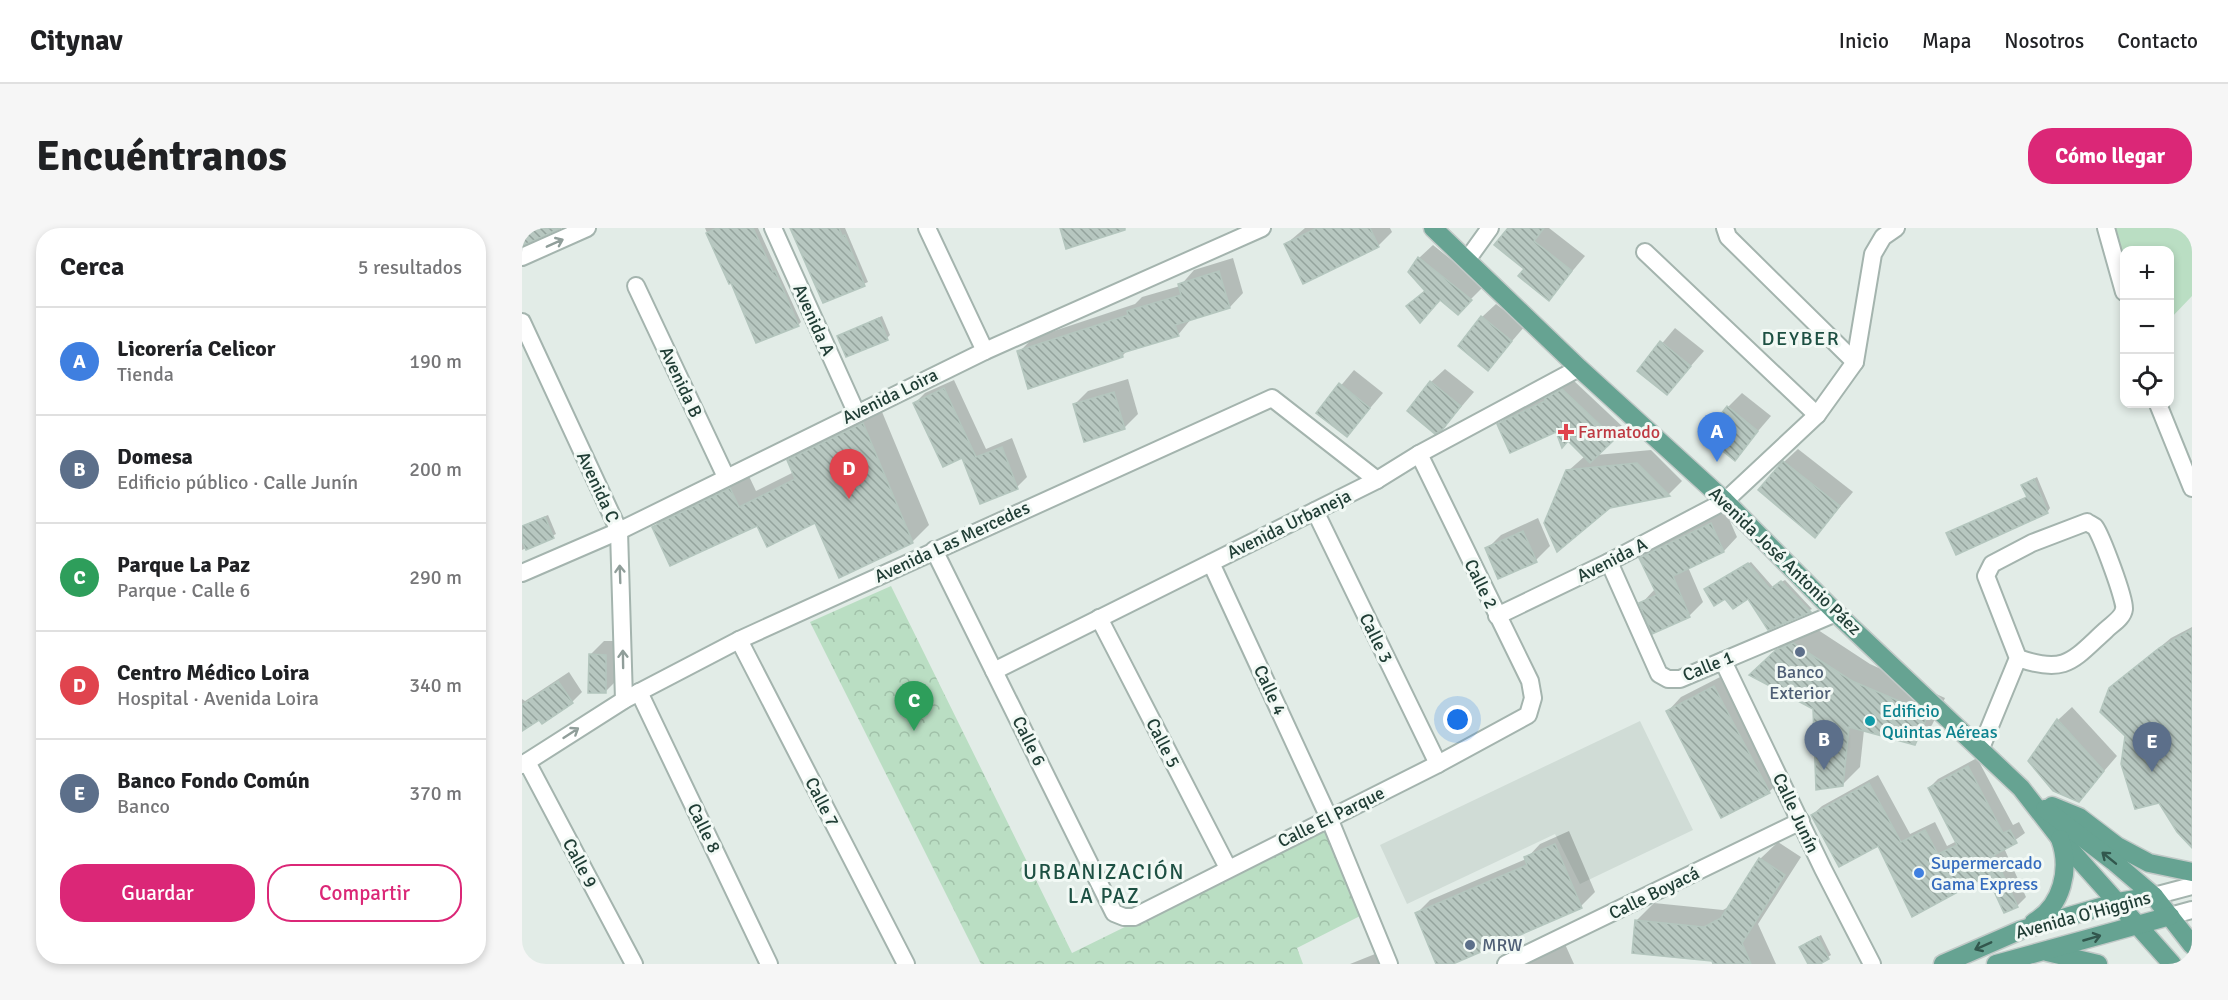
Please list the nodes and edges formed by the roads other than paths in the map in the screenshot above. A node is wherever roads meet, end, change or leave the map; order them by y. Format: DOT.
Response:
graph roads {
  1 [pos="588,228"];
  2 [pos="773,228"];
  3 [pos="927,228"];
  4 [pos="1262,228"];
  5 [pos="1433,228"];
  6 [pos="1490,228"];
  7 [pos="1725,228"];
  8 [pos="1896,228"];
  9 [pos="2106,228"];
  10 [pos="1645,252"];
  11 [pos="522,257"];
  12 [pos="1467,260"];
  13 [pos="2120,278"];
  14 [pos="636,286"];
  15 [pos="522,322"];
  16 [pos="985,351"];
  17 [pos="1855,362"];
  18 [pos="1579,368"];
  19 [pos="2160,408"];
  20 [pos="856,412"];
  21 [pos="1817,415"];
  22 [pos="1419,454"];
  23 [pos="726,477"];
  24 [pos="1377,480"];
  25 [pos="2192,488"];
  26 [pos="1725,501"];
  27 [pos="1315,512"];
  28 [pos="619,531"];
  29 [pos="934,550"];
  30 [pos="1609,562"];
  31 [pos="1211,563"];
  32 [pos="522,573"];
  33 [pos="1836,613"];
  34 [pos="1497,616"];
  35 [pos="1100,618"];
  36 [pos="738,640"];
  37 [pos="2018,658"];
  38 [pos="1723,661"];
  39 [pos="994,671"];
  40 [pos="639,692"];
  41 [pos="624,700"];
  42 [pos="1528,715"];
  43 [pos="1981,748"];
  44 [pos="525,763"];
  45 [pos="1438,764"];
  46 [pos="2030,797"];
  47 [pos="1329,818"];
  48 [pos="1801,821"];
  49 [pos="2059,837"];
  50 [pos="1228,868"];
  51 [pos="2192,872"];
  52 [pos="2192,886"];
  53 [pos="2154,896"];
  54 [pos="2118,902"];
  55 [pos="2192,910"];
  56 [pos="2170,916"];
  57 [pos="1134,917"];
  58 [pos="2139,924"];
  59 [pos="2021,930"];
  60 [pos="1860,941"];
  61 [pos="2192,945"];
  62 [pos="2045,951"];
  63 [pos="634,964"];
  64 [pos="769,964"];
  65 [pos="906,964"];
  66 [pos="1389,964"];
  67 [pos="1506,964"];
  68 [pos="1862,964"];
  69 [pos="1872,964"];
  70 [pos="1943,964"];
  71 [pos="1996,964"];
  72 [pos="2098,964"];
  73 [pos="2172,964"];
  11 -- 1 [label="street, one-way"];
  2 -- 20 [label="street, Avenida A"];
  3 -- 16 [label="street"];
  4 -- 16 [label="street, Avenida Loira"];
  5 -- 12 [label="main road, Avenida José Antonio Páez"];
  6 -- 12 [label="street"];
  7 -- 17 [label="street"];
  8 -- 17 [label="street"];
  9 -- 13 [label="street"];
  10 -- 21 [label="street"];
  12 -- 18 [label="main road, Avenida José Antonio Páez"];
  14 -- 23 [label="street, Avenida B"];
  15 -- 28 [label="street, Avenida C"];
  16 -- 20 [label="street, Avenida Loira"];
  17 -- 21 [label="street, Avenida A"];
  18 -- 22 [label="street, Avenida Urbaneja"];
  18 -- 26 [label="main road, Avenida José Antonio Páez"];
  19 -- 25 [label="street"];
  20 -- 23 [label="street, Avenida Loira"];
  21 -- 26 [label="street, Avenida A"];
  22 -- 24 [label="street, Avenida Urbaneja"];
  22 -- 34 [label="street, Calle 2"];
  23 -- 28 [label="street, Avenida Loira"];
  24 -- 27 [label="street, Avenida Urbaneja"];
  24 -- 29 [label="street, Avenida Las Mercedes"];
  26 -- 30 [label="street, Avenida A"];
  26 -- 33 [label="main road, Avenida José Antonio Páez"];
  27 -- 31 [label="street, Avenida Urbaneja"];
  27 -- 45 [label="street, Calle 3"];
  28 -- 32 [label="street, Avenida Loira"];
  41 -- 28 [label="street, Avenida C, one-way"];
  29 -- 36 [label="street, Avenida Las Mercedes"];
  29 -- 39 [label="street, Calle 6"];
  30 -- 34 [label="street, Avenida A"];
  30 -- 38 [label="street, Calle 1"];
  31 -- 35 [label="street, Avenida Urbaneja"];
  31 -- 47 [label="street, Calle 4"];
  33 -- 38 [label="street, Calle 1"];
  33 -- 43 [label="main road, Avenida José Antonio Páez"];
  34 -- 42 [label="street, Calle 2"];
  35 -- 39 [label="street, Avenida Urbaneja"];
  35 -- 50 [label="street, Calle 5"];
  36 -- 40 [label="street, Avenida Las Mercedes"];
  36 -- 65 [label="street, Calle 7"];
  37 -- 37 [label="street"];
  37 -- 43 [label="street"];
  38 -- 48 [label="street, Calle Junín"];
  39 -- 57 [label="street, Calle 6"];
  40 -- 41 [label="street, Avenida Las Mercedes"];
  40 -- 64 [label="street, Calle 8"];
  44 -- 41 [label="street, Avenida Las Mercedes, one-way"];
  42 -- 45 [label="street, Calle El Parque"];
  43 -- 46 [label="main road, Avenida José Antonio Páez"];
  44 -- 63 [label="street, Calle 9"];
  45 -- 47 [label="street, Calle El Parque"];
  46 -- 49 [label="main road, Avenida José Antonio Páez"];
  46 -- 51 [label="main road"];
  53 -- 46 [label="main road, Avenida José Antonio Páez, one-way"];
  47 -- 50 [label="street, Calle El Parque"];
  47 -- 66 [label="street, Calle 4"];
  48 -- 60 [label="street, Calle Junín"];
  48 -- 67 [label="street, Calle Boyacá"];
  49 -- 54 [label="main road, Avenida José Antonio Páez"];
  49 -- 59 [label="main road"];
  50 -- 57 [label="street, Calle El Parque"];
  52 -- 53 [label="street, Avenida O'Higgins"];
  53 -- 54 [label="main road, Avenida O'Higgins"];
  53 -- 56 [label="main road, Avenida José Antonio Páez"];
  54 -- 58 [label="main road, Avenida José Antonio Páez"];
  54 -- 59 [label="main road, Avenida O'Higgins"];
  55 -- 56 [label="street, Avenida O'Higgins"];
  56 -- 58 [label="main road, Avenida O'Higgins"];
  56 -- 61 [label="main road, Avenida José Antonio Páez"];
  62 -- 58 [label="main road, Avenida O'Higgins, one-way"];
  58 -- 73 [label="main road, Avenida José Antonio Páez"];
  59 -- 70 [label="main road, Avenida O'Higgins, one-way"];
  60 -- 68 [label="street"];
  60 -- 69 [label="street, Calle Junín"];
  62 -- 71 [label="main road, Avenida O'Higgins"];
  62 -- 72 [label="main road"];
}
